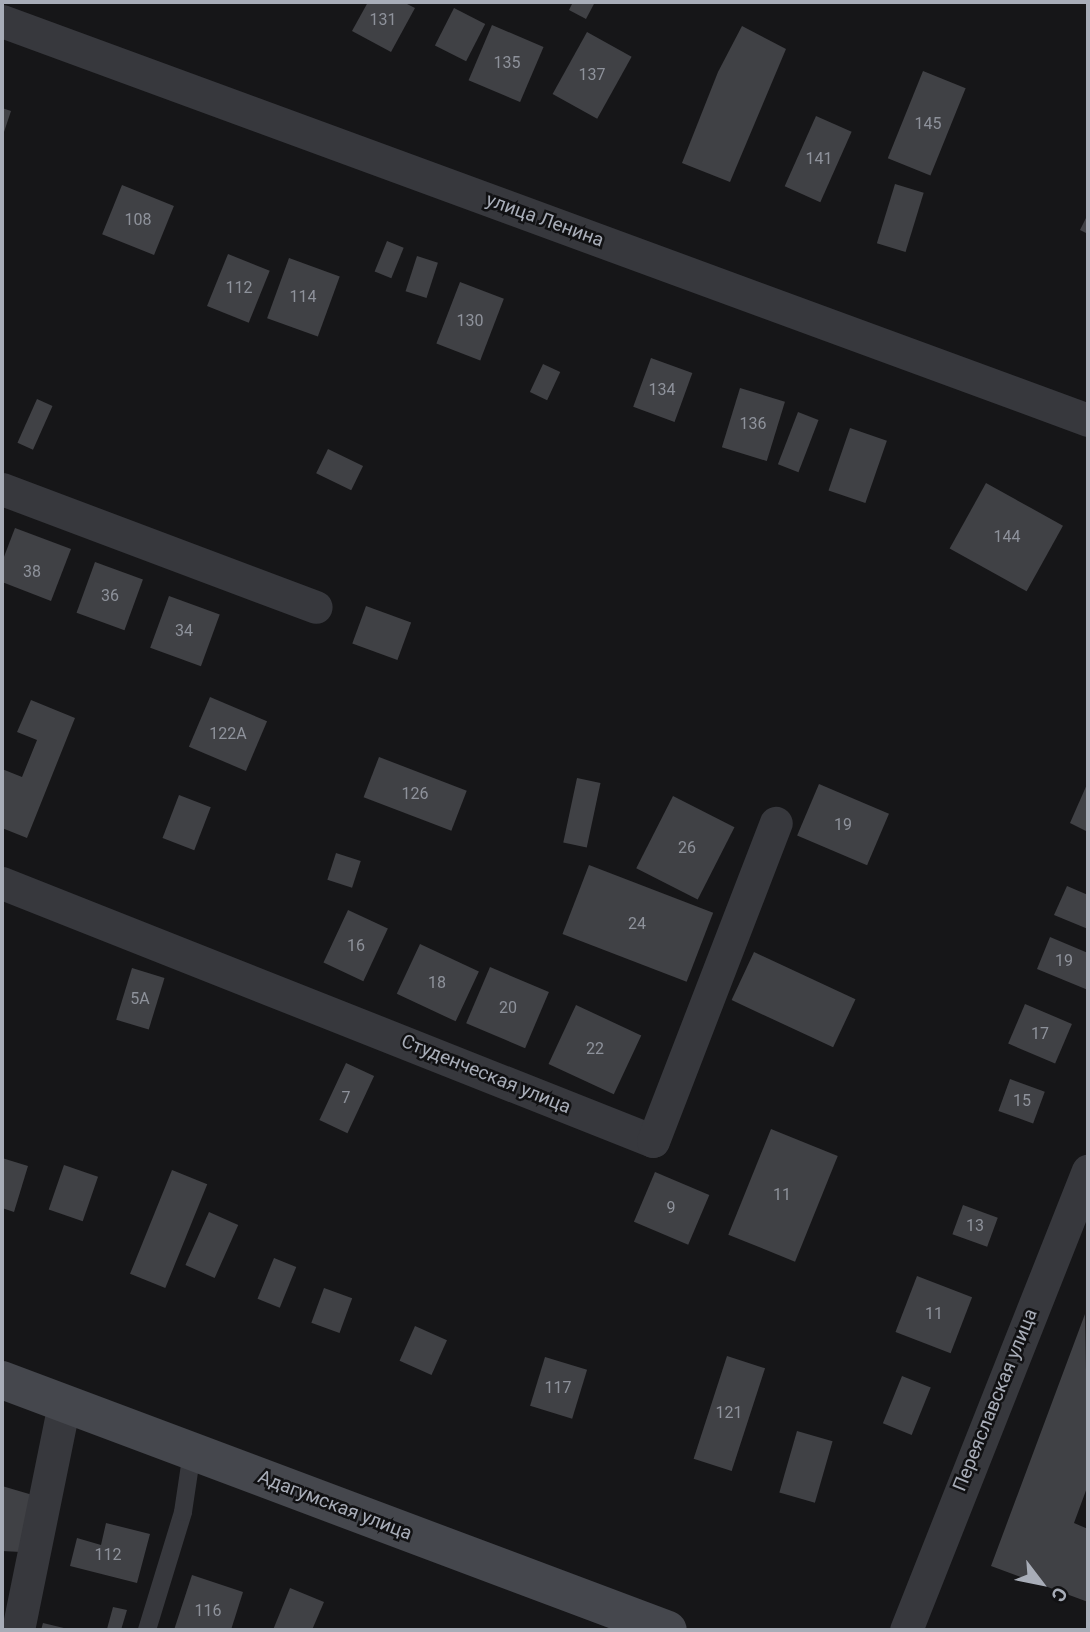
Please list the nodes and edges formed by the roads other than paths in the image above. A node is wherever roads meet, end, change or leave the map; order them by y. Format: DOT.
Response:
graph roads {
  1 [pos="2,20"];
  2 [pos="1088,420"];
  3 [pos="2,489"];
  4 [pos="316,607"];
  5 [pos="776,824"];
  6 [pos="2,883"];
  7 [pos="1088,1171"];
  8 [pos="2,1380"];
  9 [pos="64,1404"];
  10 [pos="192,1452"];
  11 [pos="18,1630"];
  12 [pos="147,1630"];
  13 [pos="668,1630"];
  14 [pos="906,1630"];
  1 -- 2 [label="street, улица Ленина"];
  3 -- 4 [label="street"];
  5 -- 6 [label="street, Студенческая улица"];
  7 -- 14 [label="street, Переяславская улица"];
  8 -- 9 [label="main road, Адагумская улица"];
  9 -- 10 [label="main road, Адагумская улица"];
  9 -- 11 [label="street"];
  10 -- 12 [label="lane"];
  10 -- 13 [label="main road, Адагумская улица"];
}
